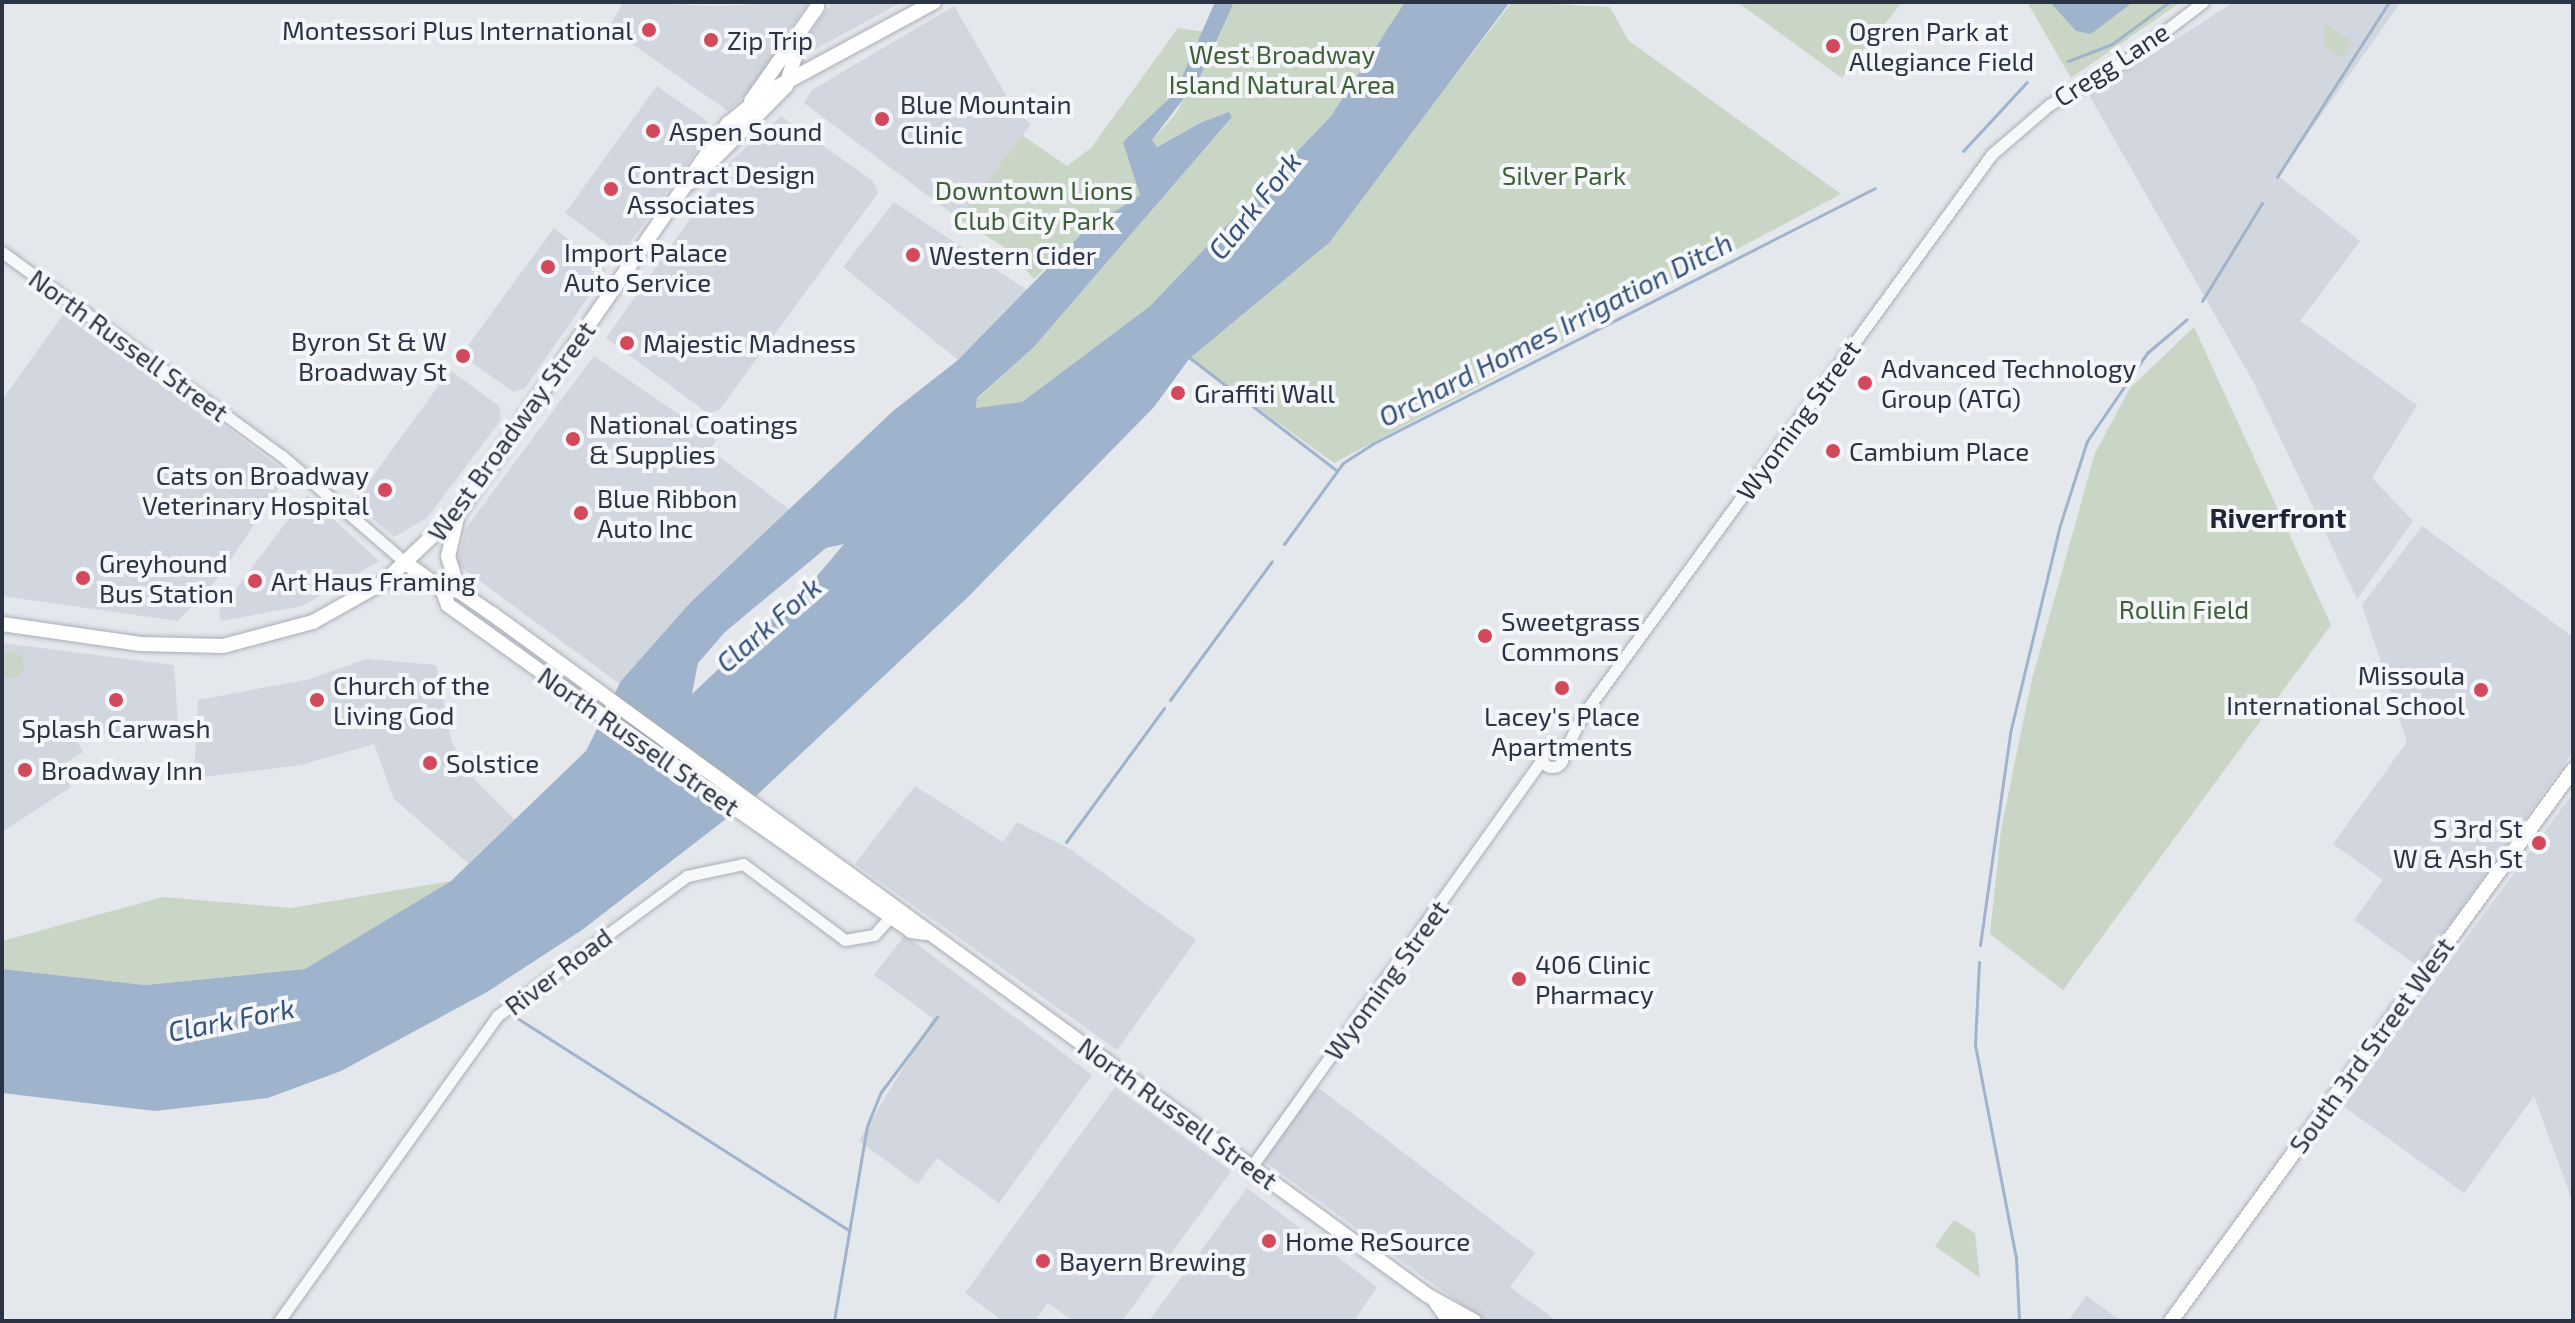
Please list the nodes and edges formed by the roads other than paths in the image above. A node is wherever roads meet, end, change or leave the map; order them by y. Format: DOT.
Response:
graph roads {
  1 [pos="934,2"];
  2 [pos="2203,2"];
  3 [pos="819,5"];
  4 [pos="786,86"];
  5 [pos="739,114"];
  6 [pos="2019,126"];
  7 [pos="691,182"];
  8 [pos="2,252"];
  9 [pos="461,509"];
  10 [pos="407,564"];
  11 [pos="442,589"];
  12 [pos="459,591"];
  13 [pos="2,624"];
  14 [pos="1582,716"];
  15 [pos="1550,745"];
  16 [pos="1563,754"];
  17 [pos="1542,759"];
  18 [pos="1553,766"];
  19 [pos="2573,770"];
  20 [pos="1522,795"];
  21 [pos="890,917"];
  22 [pos="927,933"];
  23 [pos="1252,1166"];
  24 [pos="1431,1298"];
  25 [pos="279,1321"];
  26 [pos="1449,1321"];
  27 [pos="1474,1321"];
  28 [pos="2171,1321"];
  1 -- 4 [label="main road, West Broadway Street"];
  2 -- 6 [label="street, Cregg Lane"];
  3 -- 4 [label="main road"];
  3 -- 5 [label="main road"];
  4 -- 5 [label="main road, West Broadway Street"];
  4 -- 7 [label="main road, West Broadway Street"];
  5 -- 7 [label="main road, West Broadway Street"];
  6 -- 14 [label="street, Wyoming Street"];
  7 -- 9 [label="main road, West Broadway Street"];
  8 -- 10 [label="street, North Russell Street"];
  9 -- 10 [label="main road, West Broadway Street"];
  9 -- 12 [label="main road"];
  10 -- 11 [label="main road, North Russell Street"];
  10 -- 13 [label="main road, West Broadway Street"];
  11 -- 12 [label="main road, North Russell Street"];
  11 -- 21 [label="main road, North Russell Street"];
  12 -- 22 [label="main road, North Russell Street"];
  14 -- 15 [label="street, Wyoming Street"];
  14 -- 16 [label="street, Wyoming Street"];
  15 -- 16 [label="street"];
  15 -- 17 [label="street, Wyoming Street"];
  16 -- 18 [label="street, Wyoming Street"];
  17 -- 18 [label="street"];
  17 -- 20 [label="street, Wyoming Street"];
  18 -- 20 [label="street, Wyoming Street"];
  19 -- 28 [label="main road, South 3rd Street West"];
  20 -- 23 [label="street, Wyoming Street"];
  21 -- 22 [label="main road, North Russell Street"];
  21 -- 25 [label="street, River Road"];
  22 -- 23 [label="main road, North Russell Street"];
  23 -- 24 [label="main road, North Russell Street"];
  24 -- 26 [label="main road"];
  24 -- 27 [label="main road"];
}
